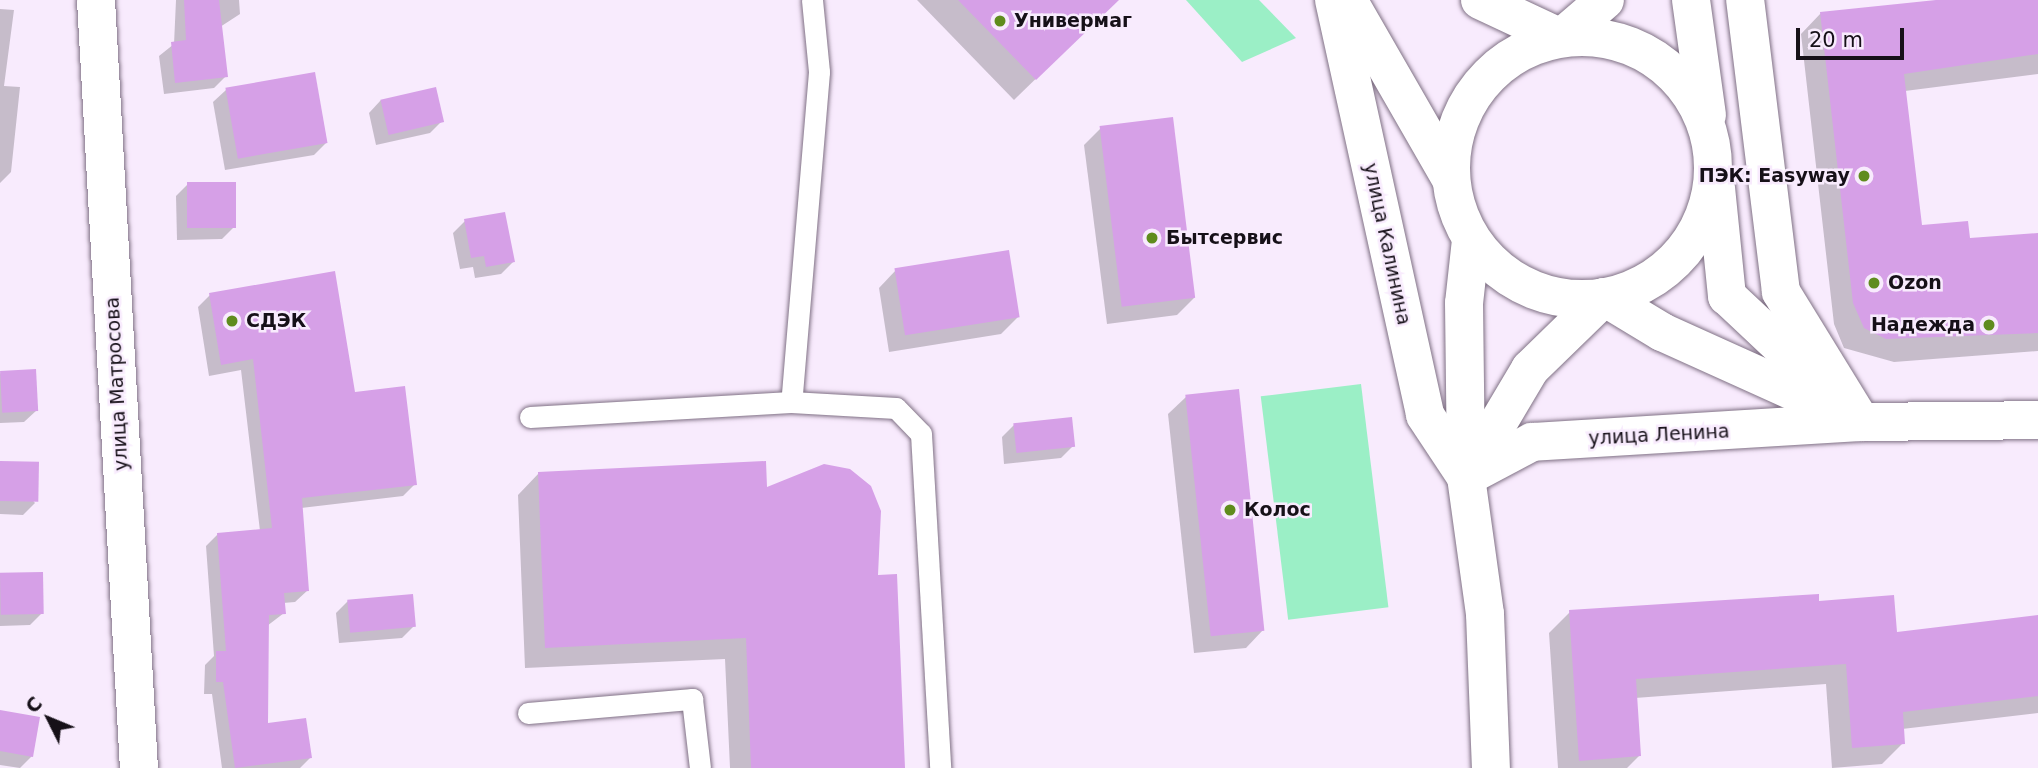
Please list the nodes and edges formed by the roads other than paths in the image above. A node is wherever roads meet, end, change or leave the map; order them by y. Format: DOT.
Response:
graph roads {
  1 [pos="96,0"];
  2 [pos="812,0"];
  3 [pos="1334,0"];
  4 [pos="1348,0"];
  5 [pos="1480,0"];
  6 [pos="1605,0"];
  7 [pos="1691,0"];
  8 [pos="1745,0"];
  9 [pos="1561,38"];
  10 [pos="1713,156"];
  11 [pos="1451,179"];
  12 [pos="1471,240"];
  13 [pos="1604,297"];
  14 [pos="791,402"];
  15 [pos="530,417"];
  16 [pos="2038,420"];
  17 [pos="1861,422"];
  18 [pos="1466,477"];
  19 [pos="528,713"];
  20 [pos="139,768"];
  21 [pos="700,768"];
  22 [pos="940,768"];
  23 [pos="1491,768"];
  1 -- 20 [label="street, улица Матросова"];
  2 -- 14 [label="lane"];
  3 -- 18 [label="street, улица Калинина"];
  4 -- 11 [label="street"];
  5 -- 9 [label="street"];
  6 -- 9 [label="street"];
  7 -- 10 [label="street"];
  8 -- 17 [label="street"];
  9 -- 10 [label="street"];
  9 -- 11 [label="street"];
  10 -- 13 [label="street"];
  10 -- 17 [label="street"];
  11 -- 12 [label="street"];
  12 -- 13 [label="street"];
  12 -- 18 [label="street, улица Калинина"];
  13 -- 17 [label="street, улица Ленина"];
  13 -- 18 [label="street"];
  14 -- 15 [label="lane"];
  14 -- 22 [label="lane"];
  16 -- 17 [label="street, улица Ленина"];
  17 -- 18 [label="street, улица Ленина"];
  18 -- 23 [label="street, улица Калинина"];
  19 -- 21 [label="lane"];
}
